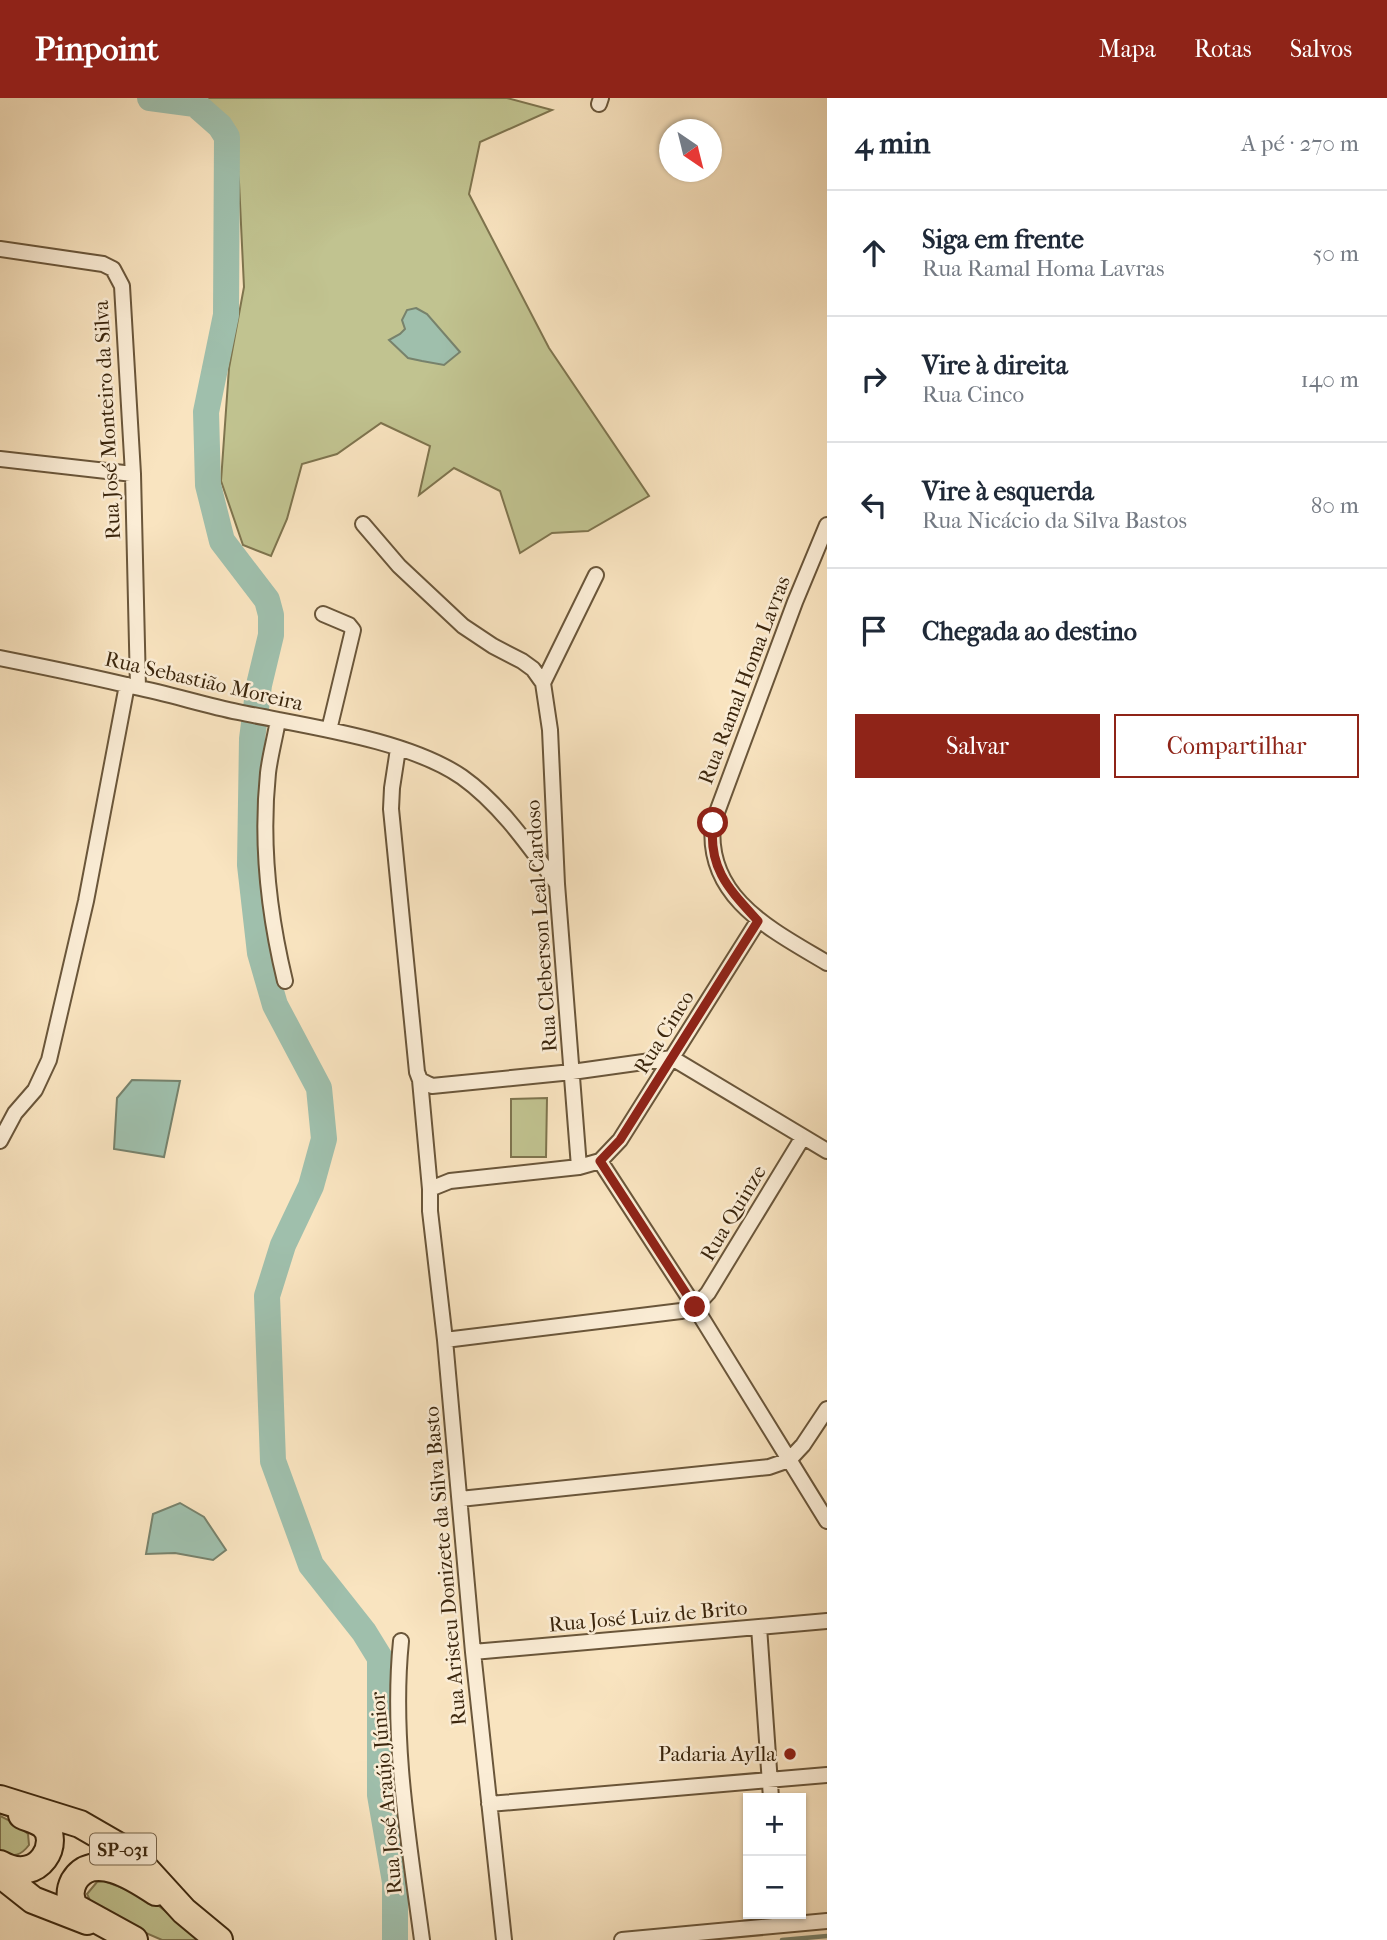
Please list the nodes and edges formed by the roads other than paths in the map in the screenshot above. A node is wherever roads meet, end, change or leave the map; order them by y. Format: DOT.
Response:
graph roads {
  1 [pos="0,249"];
  2 [pos="0,459"];
  3 [pos="133,474"];
  4 [pos="363,524"];
  5 [pos="827,526"];
  6 [pos="596,575"];
  7 [pos="323,614"];
  8 [pos="0,658"];
  9 [pos="543,683"];
  10 [pos="133,686"];
  11 [pos="278,720"];
  12 [pos="329,730"];
  13 [pos="398,749"];
  14 [pos="557,884"];
  15 [pos="758,921"];
  16 [pos="827,963"];
  17 [pos="285,981"];
  18 [pos="672,1058"];
  19 [pos="572,1072"];
  20 [pos="426,1083"];
  21 [pos="803,1137"];
  22 [pos="0,1140"];
  23 [pos="827,1151"];
  24 [pos="600,1161"];
  25 [pos="579,1167"];
  26 [pos="430,1189"];
  27 [pos="695,1307"];
  28 [pos="445,1340"];
  29 [pos="827,1409"];
  30 [pos="789,1460"];
  31 [pos="460,1499"];
  32 [pos="827,1521"];
  33 [pos="827,1621"];
  34 [pos="758,1627"];
  35 [pos="401,1641"];
  36 [pos="473,1652"];
  37 [pos="827,1775"];
  38 [pos="769,1780"];
  39 [pos="770,1793"];
  40 [pos="0,1799"];
  41 [pos="489,1804"];
  42 [pos="0,1806"];
  43 [pos="0,1864"];
  44 [pos="0,1874"];
  45 [pos="184,1910"];
  46 [pos="786,1919"];
  47 [pos="827,1921"];
  48 [pos="134,1940"];
  49 [pos="219,1940"];
  50 [pos="422,1940"];
  51 [pos="504,1940"];
  52 [pos="622,1940"];
  1 -- 3 [label="street, Rua José Monteiro da Silva"];
  2 -- 3 [label="street"];
  3 -- 10 [label="street, Rua José Monteiro da Silva"];
  4 -- 9 [label="street"];
  5 -- 15 [label="street, Rua Ramal Homa Lavras"];
  6 -- 9 [label="street"];
  7 -- 12 [label="street"];
  8 -- 10 [label="street, Rua Sebastião Moreira"];
  9 -- 14 [label="street, Rua Cleberson Leal Cardoso"];
  10 -- 11 [label="street, Rua Sebastião Moreira"];
  10 -- 22 [label="street, Rua José Monteiro da Silva"];
  11 -- 12 [label="street, Rua Sebastião Moreira"];
  11 -- 17 [label="street"];
  12 -- 13 [label="street, Rua Sebastião Moreira"];
  13 -- 14 [label="street, Rua Sebastião Moreira"];
  13 -- 20 [label="street, Rua Aristeu Donizete da Silva Basto"];
  14 -- 19 [label="street, Rua Cleberson Leal Cardoso"];
  15 -- 16 [label="street, Rua Ramal Homa Lavras"];
  15 -- 18 [label="street, Rua Cinco"];
  18 -- 19 [label="street"];
  18 -- 21 [label="street"];
  18 -- 24 [label="street, Rua Cinco"];
  19 -- 20 [label="street"];
  19 -- 25 [label="street, Rua Cleberson Leal Cardoso"];
  20 -- 26 [label="street, Rua Aristeu Donizete da Silva Basto"];
  21 -- 23 [label="street"];
  21 -- 27 [label="street, Rua Quinze"];
  24 -- 25 [label="street"];
  24 -- 27 [label="street"];
  25 -- 26 [label="street"];
  26 -- 28 [label="street, Rua Aristeu Donizete da Silva Basto"];
  27 -- 28 [label="street"];
  27 -- 30 [label="street"];
  28 -- 31 [label="street, Rua Aristeu Donizete da Silva Basto"];
  29 -- 30 [label="street"];
  30 -- 31 [label="street"];
  30 -- 32 [label="street"];
  31 -- 36 [label="street, Rua Aristeu Donizete da Silva Basto"];
  33 -- 34 [label="street, Rua José Luiz de Brito"];
  34 -- 36 [label="street, Rua José Luiz de Brito"];
  34 -- 38 [label="street"];
  35 -- 50 [label="street, Rua José Araújo Júnior"];
  36 -- 41 [label="street, Rua Aristeu Donizete da Silva Basto"];
  37 -- 38 [label="street"];
  38 -- 39 [label="street"];
  38 -- 41 [label="street"];
  40 -- 45 [label="highway, SP-031"];
  41 -- 51 [label="street, Rua Aristeu Donizete da Silva Basto"];
  42 -- 43 [label="highway"];
  44 -- 48 [label="highway"];
  45 -- 48 [label="highway"];
  45 -- 49 [label="highway, SP-031"];
  46 -- 47 [label="street"];
  46 -- 52 [label="street"];
}
